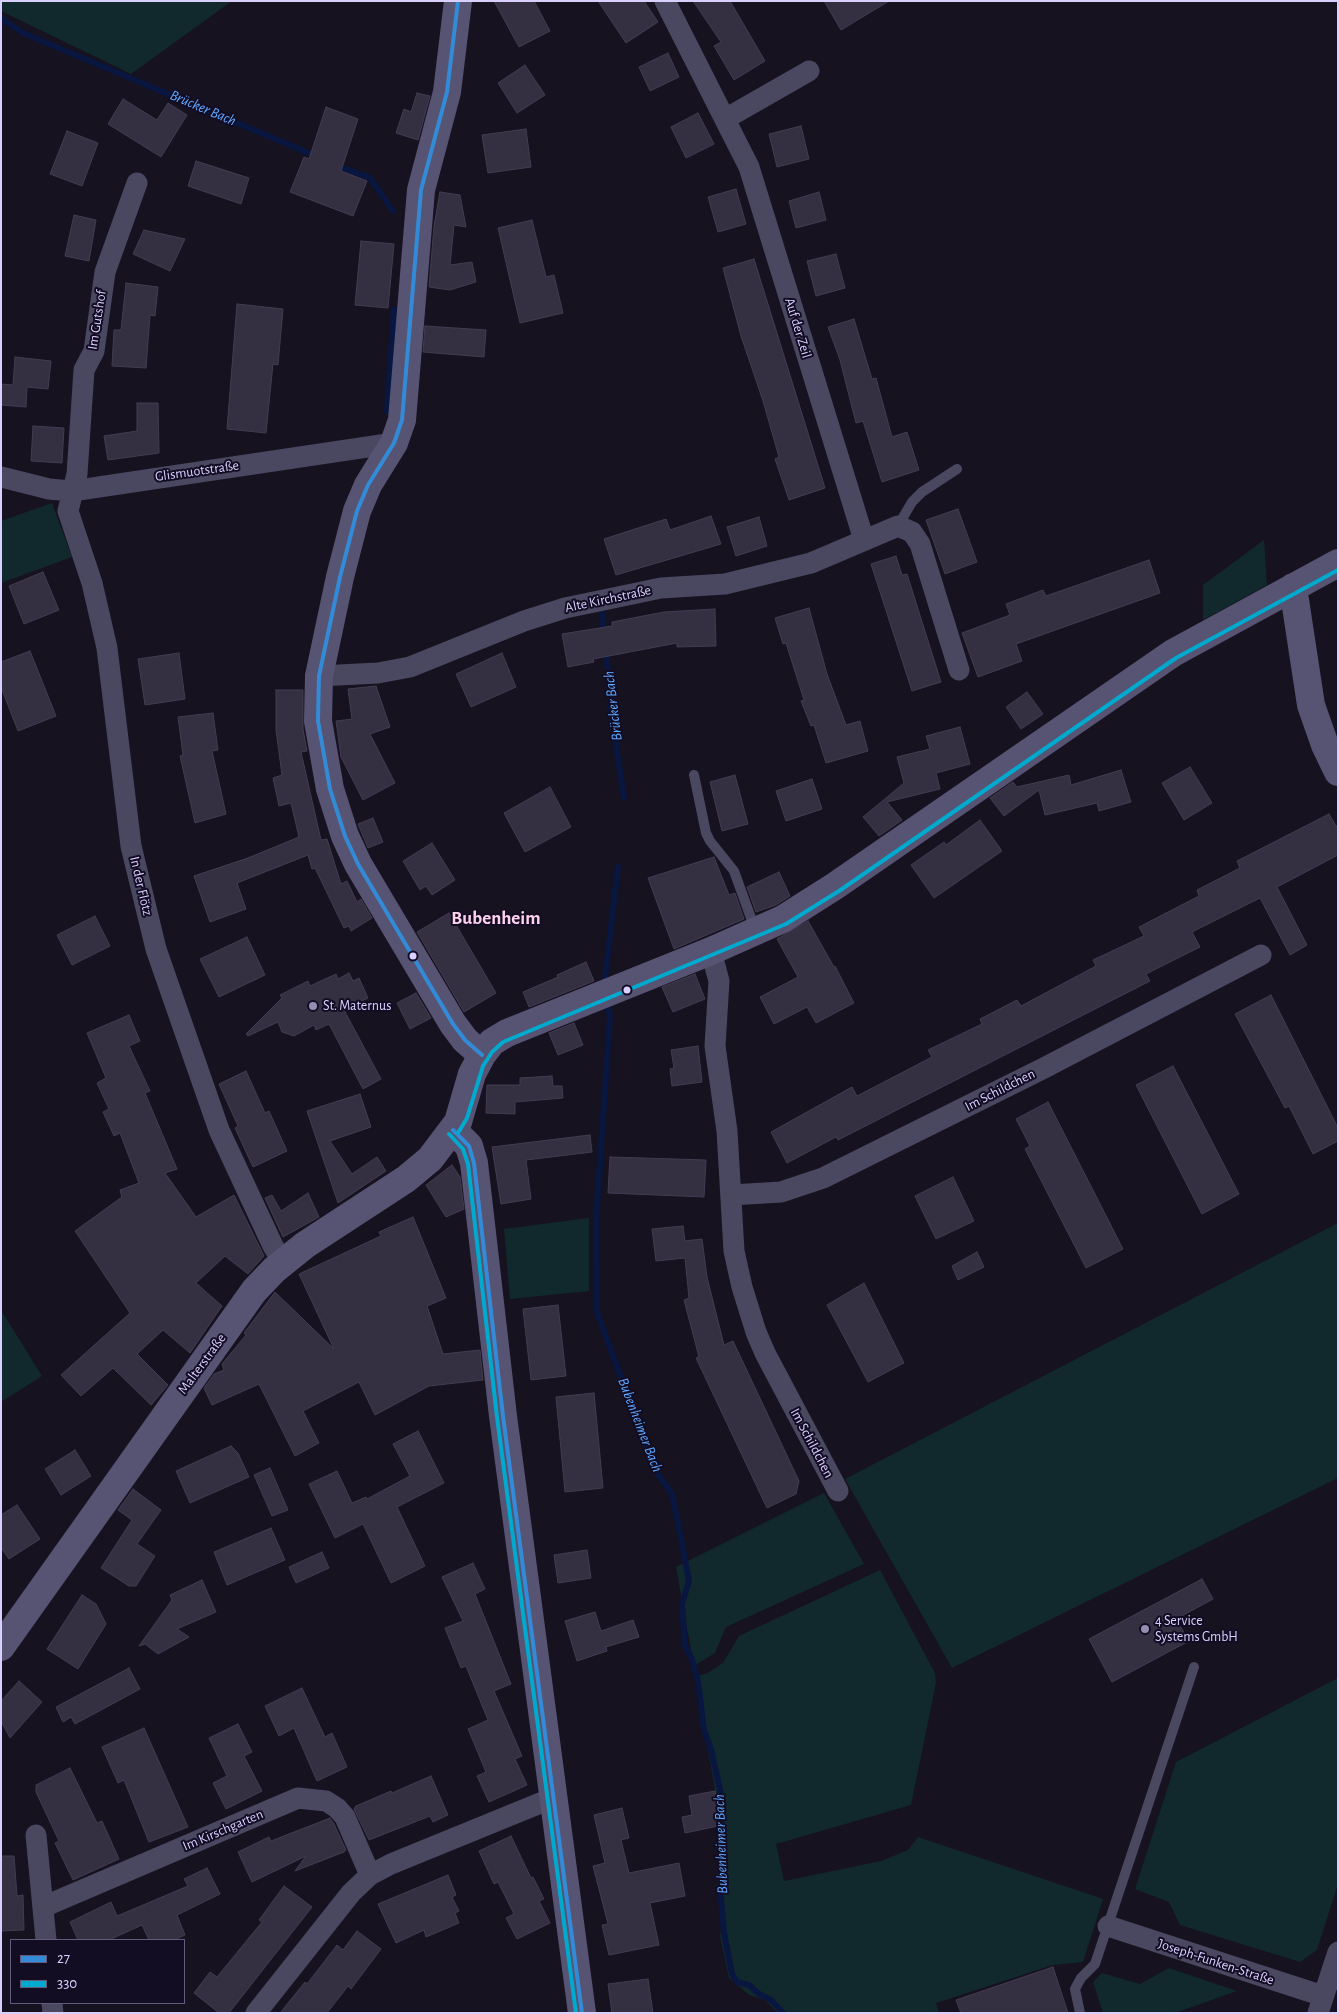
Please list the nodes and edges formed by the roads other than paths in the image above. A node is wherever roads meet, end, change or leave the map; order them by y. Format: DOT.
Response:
graph roads {
  1 [pos="458,1"];
  2 [pos="665,1"];
  3 [pos="809,71"];
  4 [pos="726,119"];
  5 [pos="137,183"];
  6 [pos="394,443"];
  7 [pos="957,469"];
  8 [pos="1,477"];
  9 [pos="72,490"];
  10 [pos="898,526"];
  11 [pos="864,540"];
  12 [pos="1338,563"];
  13 [pos="1303,581"];
  14 [pos="959,670"];
  15 [pos="319,676"];
  16 [pos="1338,772"];
  17 [pos="694,774"];
  18 [pos="756,932"];
  19 [pos="711,951"];
  20 [pos="1261,955"];
  21 [pos="482,1055"];
  22 [pos="453,1130"];
  23 [pos="731,1195"];
  24 [pos="283,1262"];
  25 [pos="838,1491"];
  26 [pos="1,1647"];
  27 [pos="1194,1666"];
  28 [pos="555,1797"];
  29 [pos="36,1835"];
  30 [pos="370,1875"];
  31 [pos="42,1907"];
  32 [pos="1108,1926"];
  33 [pos="46,1939"];
  34 [pos="1338,1952"];
  35 [pos="1321,2004"];
  36 [pos="256,2013"];
  37 [pos="582,2013"];
  38 [pos="1080,2013"];
  1 -- 6 [label="street"];
  2 -- 4 [label="street, Auf der Zeil"];
  3 -- 4 [label="street"];
  4 -- 11 [label="street, Auf der Zeil"];
  5 -- 9 [label="street, Im Gutshof"];
  6 -- 9 [label="street, Glismuotstraße"];
  6 -- 15 [label="street"];
  7 -- 10 [label="lane"];
  8 -- 9 [label="street, Glismuotstraße"];
  9 -- 24 [label="street, In der Flötz"];
  10 -- 11 [label="street, Alte Kirchstraße"];
  10 -- 14 [label="street"];
  11 -- 15 [label="street, Alte Kirchstraße"];
  12 -- 13 [label="street, Malterstraße"];
  13 -- 16 [label="street"];
  13 -- 18 [label="street, Malterstraße"];
  15 -- 21 [label="street"];
  17 -- 18 [label="lane"];
  18 -- 19 [label="street, Malterstraße"];
  19 -- 21 [label="street, Malterstraße"];
  19 -- 23 [label="street, Im Schildchen"];
  20 -- 23 [label="street, Im Schildchen"];
  21 -- 22 [label="street, Malterstraße"];
  22 -- 24 [label="street, Malterstraße"];
  22 -- 28 [label="street"];
  23 -- 25 [label="street, Im Schildchen"];
  24 -- 26 [label="street, Malterstraße"];
  27 -- 32 [label="lane"];
  28 -- 30 [label="street"];
  28 -- 37 [label="street"];
  29 -- 31 [label="street"];
  30 -- 31 [label="street, Im Kirschgarten"];
  30 -- 36 [label="street"];
  31 -- 33 [label="street"];
  32 -- 35 [label="street, Joseph-Funken-Straße"];
  32 -- 38 [label="lane"];
  34 -- 35 [label="street, Joseph-Funken-Straße"];
}
